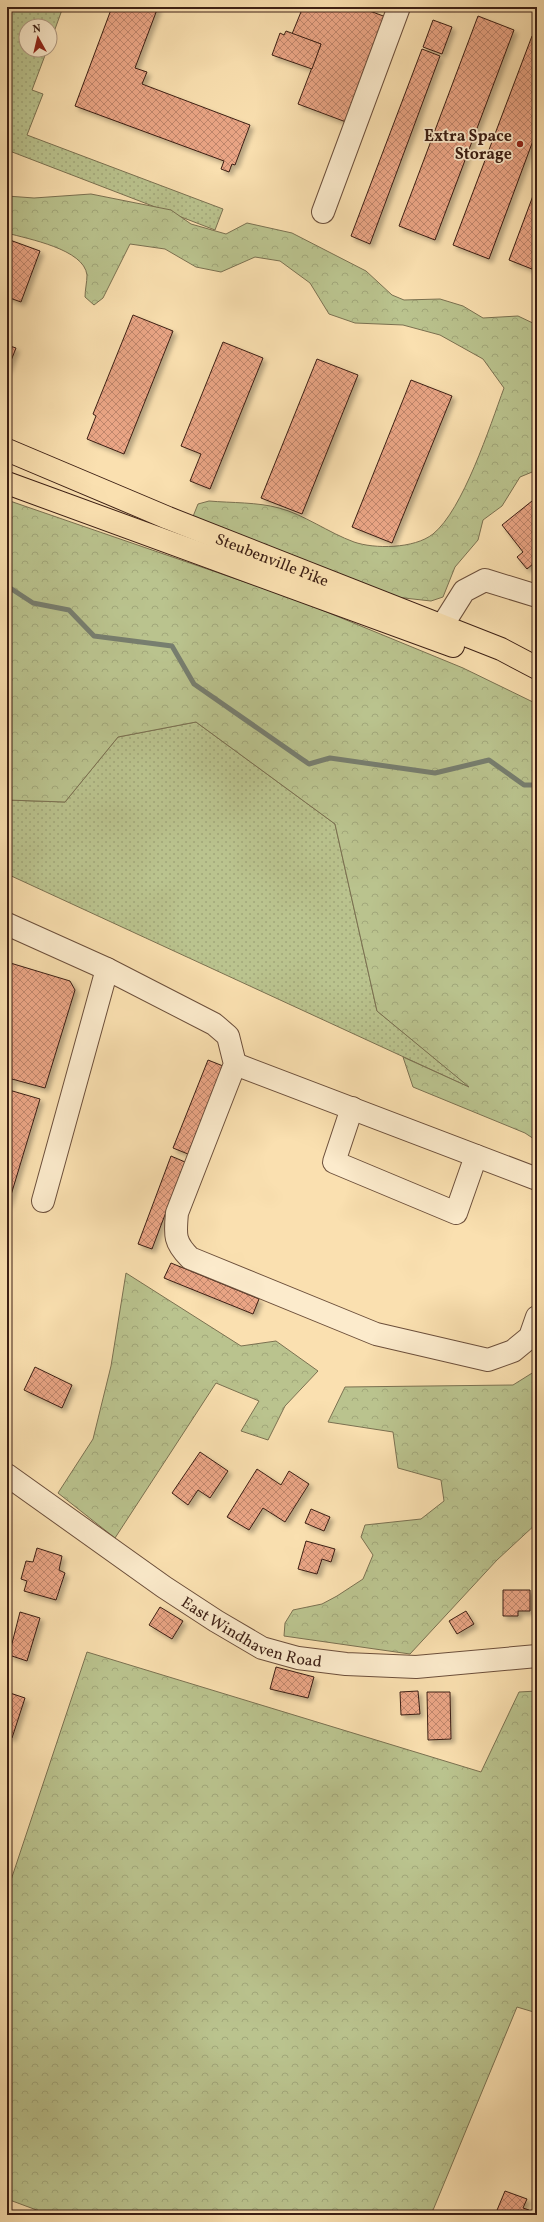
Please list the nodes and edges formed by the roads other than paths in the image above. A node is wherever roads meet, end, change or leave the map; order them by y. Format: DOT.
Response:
graph roads {
  1 [pos="399,7"];
  2 [pos="323,212"];
  3 [pos="7,450"];
  4 [pos="7,483"];
  5 [pos="537,596"];
  6 [pos="442,626"];
  7 [pos="537,668"];
  8 [pos="537,675"];
  9 [pos="7,924"];
  10 [pos="107,969"];
  11 [pos="236,1064"];
  12 [pos="352,1108"];
  13 [pos="476,1156"];
  14 [pos="537,1179"];
  15 [pos="43,1201"];
  16 [pos="537,1317"];
  17 [pos="8,1478"];
  18 [pos="537,1656"];
  1 -- 2 [label="street"];
  3 -- 6 [label="main road, Steubenville Pike"];
  4 -- 8 [label="main road, Steubenville Pike"];
  5 -- 6 [label="street"];
  6 -- 7 [label="main road, Steubenville Pike"];
  9 -- 10 [label="street"];
  10 -- 11 [label="street"];
  10 -- 15 [label="street"];
  11 -- 12 [label="street"];
  11 -- 16 [label="street"];
  12 -- 13 [label="street"];
  12 -- 13 [label="street"];
  13 -- 14 [label="street"];
  17 -- 18 [label="street, East Windhaven Road"];
}
